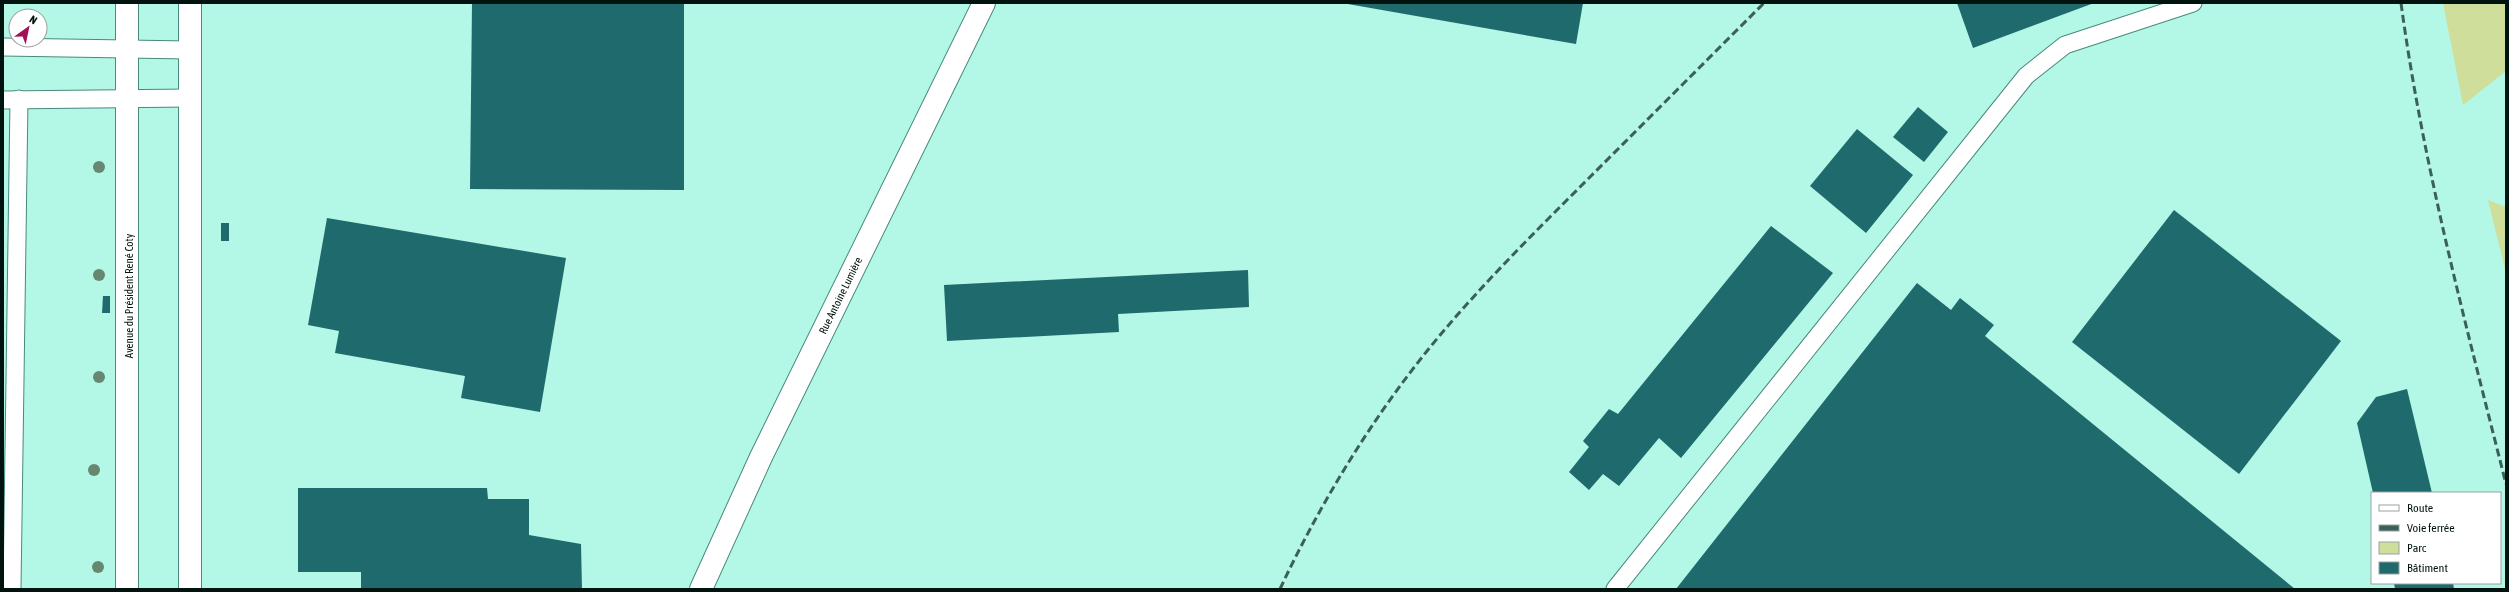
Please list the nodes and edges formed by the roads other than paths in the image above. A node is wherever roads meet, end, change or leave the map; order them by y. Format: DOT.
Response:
graph roads {
  1 [pos="127,3"];
  2 [pos="190,3"];
  3 [pos="984,3"];
  4 [pos="2193,3"];
  5 [pos="3,47"];
  6 [pos="128,48"];
  7 [pos="189,50"];
  8 [pos="128,97"];
  9 [pos="189,98"];
  10 [pos="11,100"];
  11 [pos="12,589"];
  12 [pos="127,589"];
  13 [pos="190,589"];
  14 [pos="701,589"];
  15 [pos="1616,589"];
  1 -- 6 [label="main road, Avenue du Président René Coty"];
  2 -- 7 [label="main road"];
  3 -- 14 [label="main road, Rue Antoine Lumière"];
  4 -- 15 [label="lane"];
  5 -- 6 [label="lane"];
  6 -- 7 [label="lane"];
  6 -- 8 [label="main road, Avenue du Président René Coty"];
  7 -- 9 [label="main road"];
  8 -- 9 [label="lane"];
  8 -- 10 [label="lane"];
  8 -- 12 [label="main road, Avenue du Président René Coty"];
  9 -- 13 [label="main road"];
  10 -- 11 [label="lane"];
}
